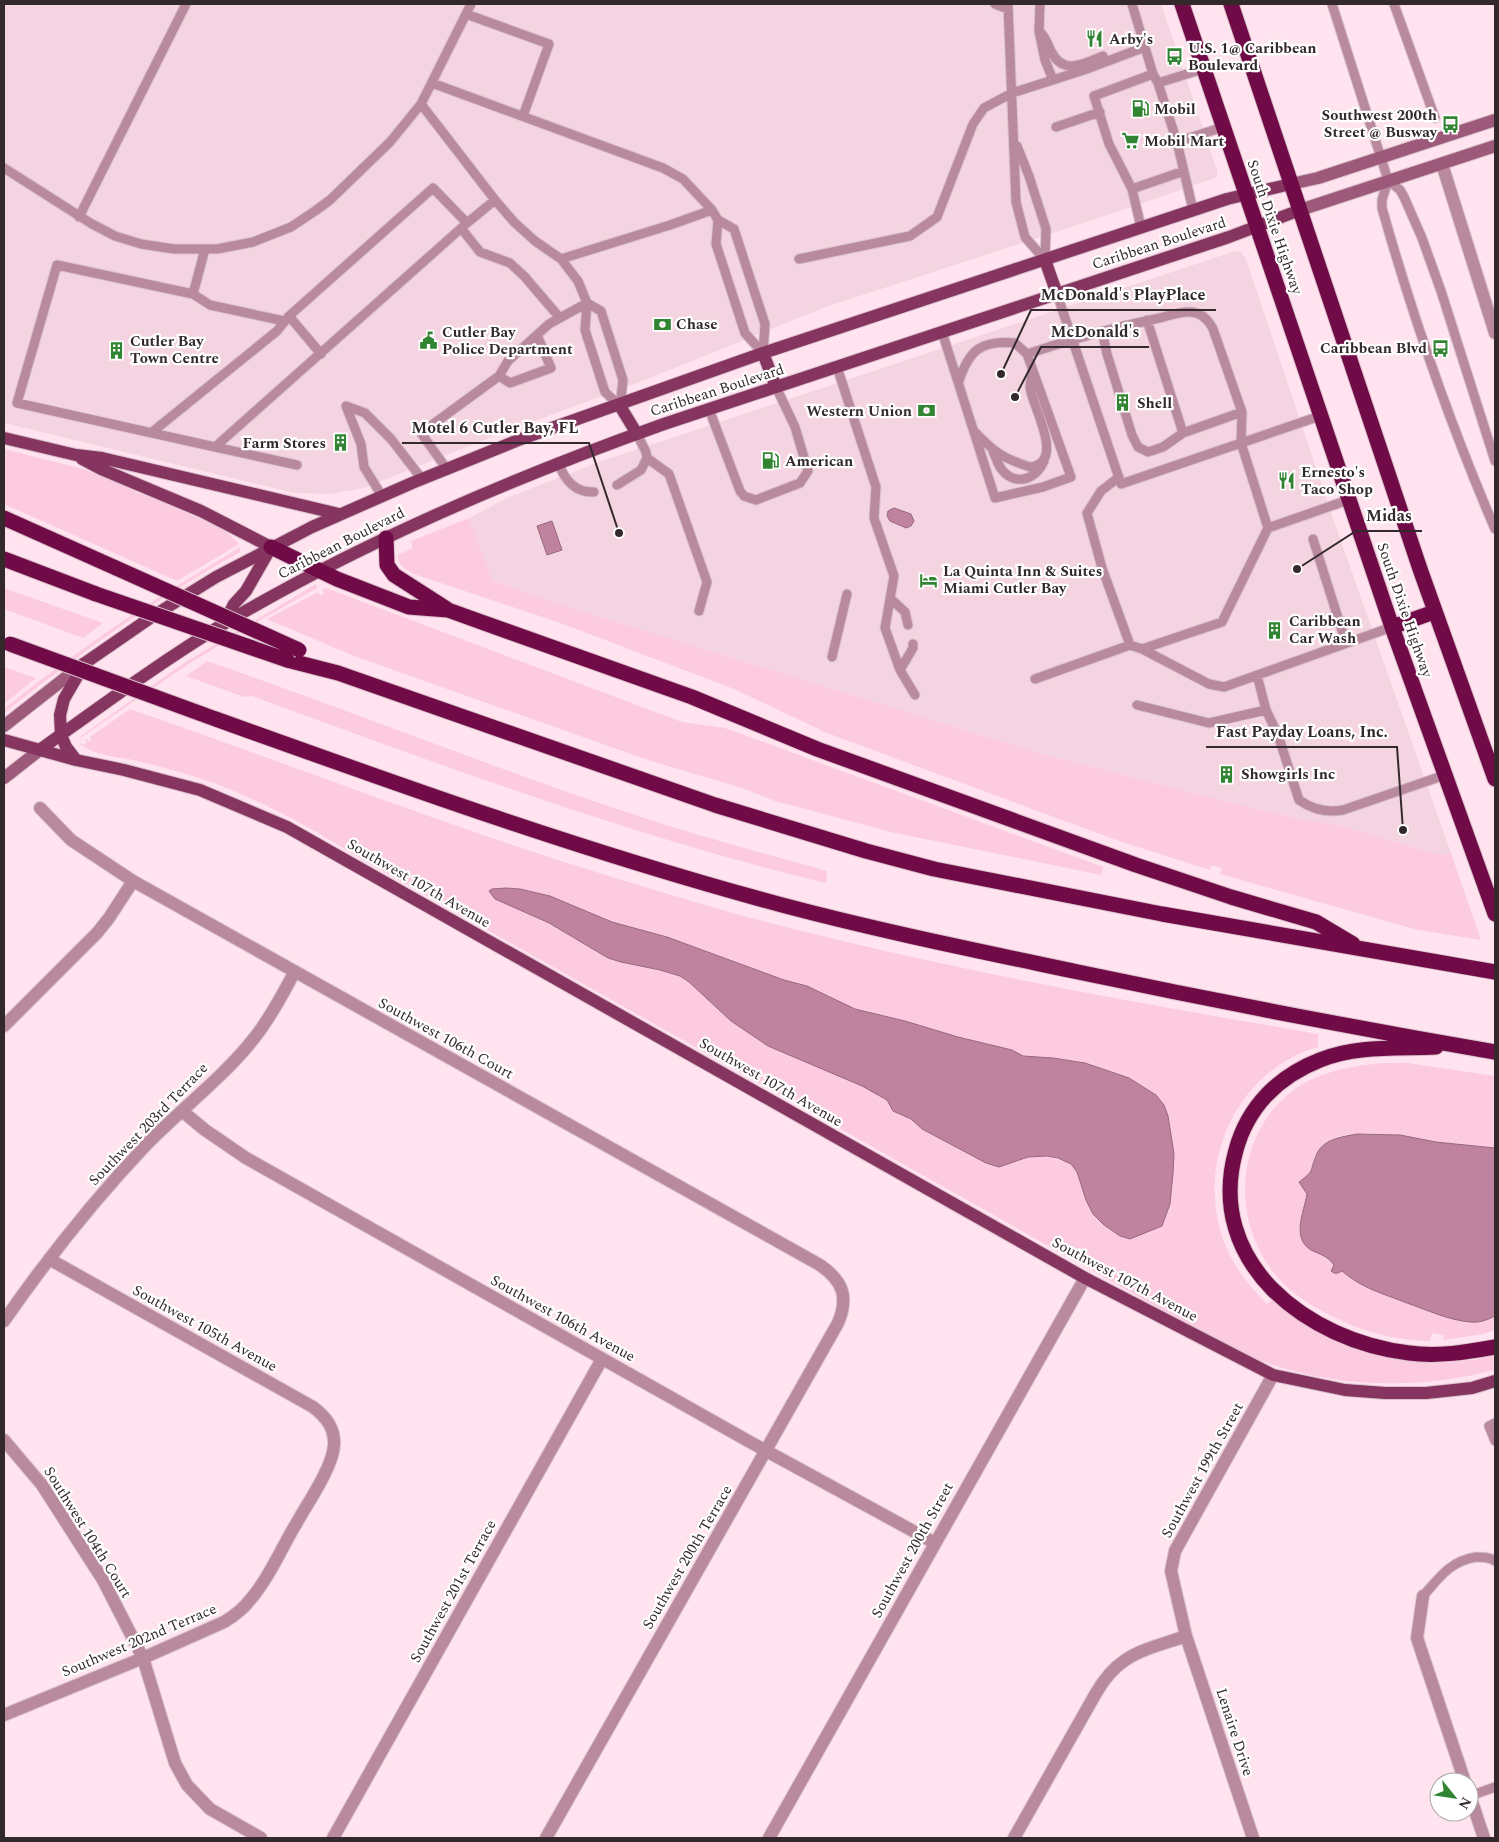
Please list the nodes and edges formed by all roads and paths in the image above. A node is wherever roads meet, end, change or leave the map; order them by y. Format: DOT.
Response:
graph roads {
  1 [pos="186,4"];
  2 [pos="471,4"];
  3 [pos="995,4"];
  4 [pos="1040,4"];
  5 [pos="1132,4"];
  6 [pos="1182,4"];
  7 [pos="1231,4"];
  8 [pos="1332,4"];
  9 [pos="1394,4"];
  10 [pos="1008,6"];
  11 [pos="466,14"];
  12 [pos="1039,31"];
  13 [pos="1145,47"];
  14 [pos="1130,53"];
  15 [pos="1203,69"];
  16 [pos="1153,74"];
  17 [pos="1053,80"];
  18 [pos="432,82"];
  19 [pos="1158,83"];
  20 [pos="1012,93"];
  21 [pos="421,104"];
  22 [pos="1100,112"];
  23 [pos="523,116"];
  24 [pos="1434,118"];
  25 [pos="1495,120"];
  26 [pos="1056,127"];
  27 [pos="1223,128"];
  28 [pos="1014,142"];
  29 [pos="1177,142"];
  30 [pos="1495,146"];
  31 [pos="1381,157"];
  32 [pos="1442,164"];
  33 [pos="4,168"];
  34 [pos="1184,171"];
  35 [pos="1388,180"];
  36 [pos="1291,184"];
  37 [pos="1132,189"];
  38 [pos="1245,194"];
  39 [pos="495,200"];
  40 [pos="712,210"];
  41 [pos="1193,210"];
  42 [pos="1300,210"];
  43 [pos="80,217"];
  44 [pos="718,220"];
  45 [pos="464,225"];
  46 [pos="1256,226"];
  47 [pos="1141,227"];
  48 [pos="205,249"];
  49 [pos="561,259"];
  50 [pos="799,259"];
  51 [pos="1045,260"];
  52 [pos="193,294"];
  53 [pos="1057,294"];
  54 [pos="587,303"];
  55 [pos="286,318"];
  56 [pos="560,318"];
  57 [pos="1147,320"];
  58 [pos="1102,331"];
  59 [pos="942,332"];
  60 [pos="1495,333"];
  61 [pos="537,335"];
  62 [pos="1072,339"];
  63 [pos="762,353"];
  64 [pos="321,354"];
  65 [pos="1028,354"];
  66 [pos="837,367"];
  67 [pos="1033,368"];
  68 [pos="499,376"];
  69 [pos="959,382"];
  70 [pos="776,387"];
  71 [pos="620,406"];
  72 [pos="709,409"];
  73 [pos="1242,412"];
  74 [pos="1320,416"];
  75 [pos="973,429"];
  76 [pos="151,433"];
  77 [pos="1184,433"];
  78 [pos="637,434"];
  79 [pos="4,438"];
  80 [pos="1241,443"];
  81 [pos="215,447"];
  82 [pos="993,452"];
  83 [pos="76,455"];
  84 [pos="1045,455"];
  85 [pos="648,458"];
  86 [pos="1495,461"];
  87 [pos="558,462"];
  88 [pos="297,465"];
  89 [pos="446,468"];
  90 [pos="1119,477"];
  91 [pos="422,478"];
  92 [pos="617,485"];
  93 [pos="594,492"];
  94 [pos="382,496"];
  95 [pos="1348,500"];
  96 [pos="339,514"];
  97 [pos="4,518"];
  98 [pos="1268,528"];
  99 [pos="1495,529"];
  100 [pos="386,538"];
  101 [pos="1313,539"];
  102 [pos="271,547"];
  103 [pos="4,559"];
  104 [pos="320,571"];
  105 [pos="848,594"];
  106 [pos="890,598"];
  107 [pos="448,610"];
  108 [pos="699,611"];
  109 [pos="1434,612"];
  110 [pos="224,624"];
  111 [pos="908,625"];
  112 [pos="1392,627"];
  113 [pos="6,643"];
  114 [pos="1346,643"];
  115 [pos="913,644"];
  116 [pos="1130,645"];
  117 [pos="1142,649"];
  118 [pos="832,656"];
  119 [pos="85,662"];
  120 [pos="900,670"];
  121 [pos="338,673"];
  122 [pos="1257,675"];
  123 [pos="1035,679"];
  124 [pos="915,695"];
  125 [pos="1137,704"];
  126 [pos="1266,710"];
  127 [pos="4,726"];
  128 [pos="61,735"];
  129 [pos="4,740"];
  130 [pos="42,749"];
  131 [pos="76,760"];
  132 [pos="1445,775"];
  133 [pos="4,778"];
  134 [pos="1495,779"];
  135 [pos="40,808"];
  136 [pos="133,881"];
  137 [pos="1495,914"];
  138 [pos="1363,950"];
  139 [pos="294,972"];
  140 [pos="1495,972"];
  141 [pos="4,1026"];
  142 [pos="1461,1046"];
  143 [pos="1495,1052"];
  144 [pos="182,1111"];
  145 [pos="49,1259"];
  146 [pos="1085,1278"];
  147 [pos="842,1288"];
  148 [pos="4,1321"];
  149 [pos="1495,1347"];
  150 [pos="602,1359"];
  151 [pos="1273,1375"];
  152 [pos="1495,1381"];
  153 [pos="1495,1424"];
  154 [pos="334,1437"];
  155 [pos="4,1440"];
  156 [pos="1495,1441"];
  157 [pos="766,1451"];
  158 [pos="934,1543"];
  159 [pos="1495,1560"];
  160 [pos="1423,1596"];
  161 [pos="1186,1636"];
  162 [pos="143,1658"];
  163 [pos="4,1715"];
  164 [pos="1462,1772"];
  165 [pos="1495,1787"];
  166 [pos="1479,1791"];
  167 [pos="1479,1822"];
  168 [pos="261,1838"];
  169 [pos="333,1838"];
  170 [pos="546,1838"];
  171 [pos="769,1838"];
  172 [pos="1014,1838"];
  173 [pos="1253,1838"];
  174 [pos="1484,1838"];
  1 -- 43 [label="lane"];
  2 -- 11 [label="lane"];
  3 -- 10 [label="lane"];
  4 -- 12 [label="lane"];
  5 -- 13 [label="lane"];
  6 -- 15 [label="highway, South Dixie Highway"];
  7 -- 36 [label="highway, South Dixie Highway"];
  8 -- 31 [label="lane"];
  9 -- 24 [label="lane"];
  10 -- 20 [label="lane"];
  11 -- 18 [label="lane"];
  11 -- 23 [label="lane"];
  12 -- 14 [label="lane"];
  12 -- 17 [label="lane"];
  13 -- 14 [label="lane"];
  13 -- 16 [label="lane"];
  14 -- 17 [label="lane"];
  15 -- 19 [label="lane"];
  15 -- 27 [label="highway, South Dixie Highway"];
  16 -- 19 [label="lane"];
  16 -- 22 [label="lane"];
  17 -- 20 [label="lane"];
  18 -- 21 [label="lane"];
  18 -- 23 [label="lane"];
  19 -- 29 [label="lane"];
  20 -- 28 [label="lane"];
  20 -- 50 [label="lane"];
  21 -- 39 [label="lane"];
  21 -- 48 [label="lane"];
  22 -- 26 [label="lane"];
  22 -- 37 [label="lane"];
  23 -- 40 [label="lane"];
  25 -- 31 [label="street, Caribbean Boulevard"];
  27 -- 29 [label="lane"];
  27 -- 38 [label="highway, South Dixie Highway"];
  28 -- 51 [label="lane"];
  28 -- 51 [label="lane"];
  29 -- 34 [label="lane"];
  30 -- 32 [label="street, Caribbean Boulevard"];
  31 -- 35 [label="lane"];
  31 -- 36 [label="street, Caribbean Boulevard"];
  32 -- 35 [label="street, Caribbean Boulevard"];
  32 -- 60 [label="street"];
  33 -- 43 [label="lane"];
  34 -- 37 [label="lane"];
  34 -- 41 [label="lane"];
  35 -- 42 [label="street, Caribbean Boulevard"];
  35 -- 86 [label="lane"];
  35 -- 99 [label="lane"];
  36 -- 38 [label="main road, Caribbean Boulevard"];
  36 -- 42 [label="highway, South Dixie Highway"];
  37 -- 47 [label="lane"];
  38 -- 41 [label="main road, Caribbean Boulevard"];
  38 -- 46 [label="highway, South Dixie Highway"];
  39 -- 45 [label="lane"];
  39 -- 49 [label="lane"];
  40 -- 44 [label="lane"];
  40 -- 49 [label="lane"];
  41 -- 47 [label="main road, Caribbean Boulevard"];
  42 -- 46 [label="main road, Caribbean Boulevard"];
  42 -- 109 [label="highway, South Dixie Highway"];
  43 -- 48 [label="lane"];
  44 -- 63 [label="lane"];
  44 -- 63 [label="lane"];
  45 -- 55 [label="lane"];
  45 -- 56 [label="lane"];
  45 -- 64 [label="lane"];
  46 -- 53 [label="main road, Caribbean Boulevard"];
  46 -- 74 [label="highway, South Dixie Highway"];
  47 -- 51 [label="main road, Caribbean Boulevard"];
  48 -- 52 [label="lane"];
  49 -- 54 [label="lane"];
  51 -- 53 [label="main road"];
  51 -- 63 [label="main road, Caribbean Boulevard"];
  52 -- 55 [label="lane"];
  52 -- 76 [label="lane"];
  53 -- 59 [label="main road, Caribbean Boulevard"];
  53 -- 62 [label="lane"];
  54 -- 56 [label="lane"];
  54 -- 71 [label="lane"];
  54 -- 71 [label="lane"];
  55 -- 64 [label="lane"];
  55 -- 76 [label="lane"];
  56 -- 61 [label="lane"];
  57 -- 58 [label="lane"];
  57 -- 73 [label="lane"];
  57 -- 77 [label="lane"];
  58 -- 62 [label="lane"];
  58 -- 77 [label="lane"];
  59 -- 66 [label="main road, Caribbean Boulevard"];
  59 -- 69 [label="lane"];
  61 -- 68 [label="lane"];
  61 -- 68 [label="lane"];
  62 -- 65 [label="lane"];
  62 -- 90 [label="lane"];
  63 -- 70 [label="main road"];
  63 -- 71 [label="main road, Caribbean Boulevard"];
  64 -- 81 [label="lane"];
  65 -- 67 [label="lane"];
  65 -- 69 [label="lane"];
  66 -- 70 [label="main road, Caribbean Boulevard"];
  66 -- 106 [label="lane"];
  67 -- 75 [label="lane"];
  67 -- 84 [label="lane"];
  68 -- 89 [label="lane"];
  69 -- 75 [label="lane"];
  70 -- 72 [label="main road, Caribbean Boulevard"];
  70 -- 72 [label="lane"];
  71 -- 78 [label="main road"];
  71 -- 89 [label="main road, Caribbean Boulevard"];
  72 -- 78 [label="main road, Caribbean Boulevard"];
  73 -- 77 [label="lane"];
  73 -- 80 [label="lane"];
  74 -- 80 [label="lane"];
  74 -- 95 [label="highway, South Dixie Highway"];
  75 -- 82 [label="lane"];
  76 -- 81 [label="lane"];
  78 -- 85 [label="lane"];
  78 -- 87 [label="main road, Caribbean Boulevard"];
  79 -- 83 [label="main road"];
  80 -- 90 [label="lane"];
  80 -- 98 [label="lane"];
  81 -- 88 [label="lane"];
  82 -- 84 [label="lane"];
  82 -- 84 [label="lane"];
  83 -- 96 [label="main road"];
  83 -- 102 [label="main road"];
  85 -- 92 [label="lane"];
  85 -- 108 [label="lane"];
  87 -- 93 [label="lane"];
  87 -- 100 [label="main road, Caribbean Boulevard"];
  89 -- 91 [label="main road, Caribbean Boulevard"];
  90 -- 116 [label="lane"];
  91 -- 94 [label="main road, Caribbean Boulevard"];
  91 -- 94 [label="lane"];
  94 -- 96 [label="main road, Caribbean Boulevard"];
  95 -- 98 [label="lane"];
  95 -- 112 [label="highway, South Dixie Highway"];
  96 -- 102 [label="main road, Caribbean Boulevard"];
  97 -- 121 [label="highway, bridge"];
  98 -- 117 [label="lane"];
  100 -- 104 [label="main road, Caribbean Boulevard"];
  100 -- 107 [label="highway"];
  101 -- 114 [label="lane"];
  102 -- 104 [label="highway"];
  102 -- 110 [label="main road"];
  102 -- 119 [label="main road, Caribbean Boulevard"];
  103 -- 121 [label="highway, bridge"];
  104 -- 107 [label="highway"];
  104 -- 110 [label="main road, Caribbean Boulevard"];
  105 -- 118 [label="lane"];
  106 -- 111 [label="lane"];
  106 -- 120 [label="lane"];
  107 -- 138 [label="highway"];
  109 -- 112 [label="highway"];
  109 -- 134 [label="highway, South Dixie Highway"];
  110 -- 128 [label="main road, Caribbean Boulevard"];
  112 -- 114 [label="lane"];
  112 -- 132 [label="highway, South Dixie Highway"];
  113 -- 142 [label="highway, bridge"];
  114 -- 122 [label="lane"];
  115 -- 120 [label="lane"];
  116 -- 117 [label="lane"];
  116 -- 123 [label="lane"];
  117 -- 122 [label="lane"];
  119 -- 127 [label="street, Caribbean Boulevard"];
  119 -- 128 [label="main road"];
  120 -- 124 [label="lane"];
  121 -- 138 [label="highway"];
  122 -- 126 [label="lane"];
  125 -- 126 [label="lane"];
  126 -- 132 [label="lane"];
  128 -- 130 [label="main road, Caribbean Boulevard"];
  128 -- 131 [label="main road"];
  129 -- 130 [label="main road, Southwest 107th Avenue"];
  130 -- 131 [label="main road, Southwest 107th Avenue"];
  130 -- 133 [label="street, Caribbean Boulevard"];
  131 -- 146 [label="main road, Southwest 107th Avenue"];
  132 -- 137 [label="highway, South Dixie Highway"];
  135 -- 136 [label="street, Southwest 106th Court"];
  136 -- 139 [label="street, Southwest 106th Court"];
  136 -- 141 [label="street"];
  138 -- 140 [label="highway"];
  139 -- 144 [label="street, Southwest 203rd Terrace"];
  139 -- 147 [label="street, Southwest 106th Court"];
  142 -- 143 [label="highway"];
  142 -- 149 [label="highway"];
  144 -- 145 [label="street, Southwest 203rd Terrace"];
  144 -- 150 [label="street, Southwest 106th Avenue"];
  145 -- 148 [label="street, Southwest 203rd Terrace"];
  145 -- 154 [label="street, Southwest 105th Avenue"];
  146 -- 151 [label="main road, Southwest 107th Avenue"];
  146 -- 158 [label="street, Southwest 200th Street"];
  147 -- 157 [label="street, Southwest 200th Terrace"];
  150 -- 157 [label="street, Southwest 106th Avenue"];
  150 -- 169 [label="street, Southwest 201st Terrace"];
  151 -- 152 [label="main road, Southwest 107th Avenue"];
  151 -- 161 [label="street, Southwest 199th Street"];
  153 -- 156 [label="lane"];
  154 -- 162 [label="street, Southwest 202nd Terrace"];
  155 -- 162 [label="street, Southwest 104th Court"];
  157 -- 158 [label="street, Southwest 106th Avenue"];
  157 -- 170 [label="street, Southwest 200th Terrace"];
  158 -- 171 [label="street, Southwest 200th Street"];
  159 -- 160 [label="lane"];
  160 -- 164 [label="street"];
  161 -- 172 [label="street"];
  161 -- 173 [label="street, Lenaire Drive"];
  162 -- 163 [label="street, Southwest 202nd Terrace"];
  162 -- 168 [label="street, Southwest 104th Court"];
  165 -- 166 [label="lane"];
  167 -- 174 [label="street"];
}
